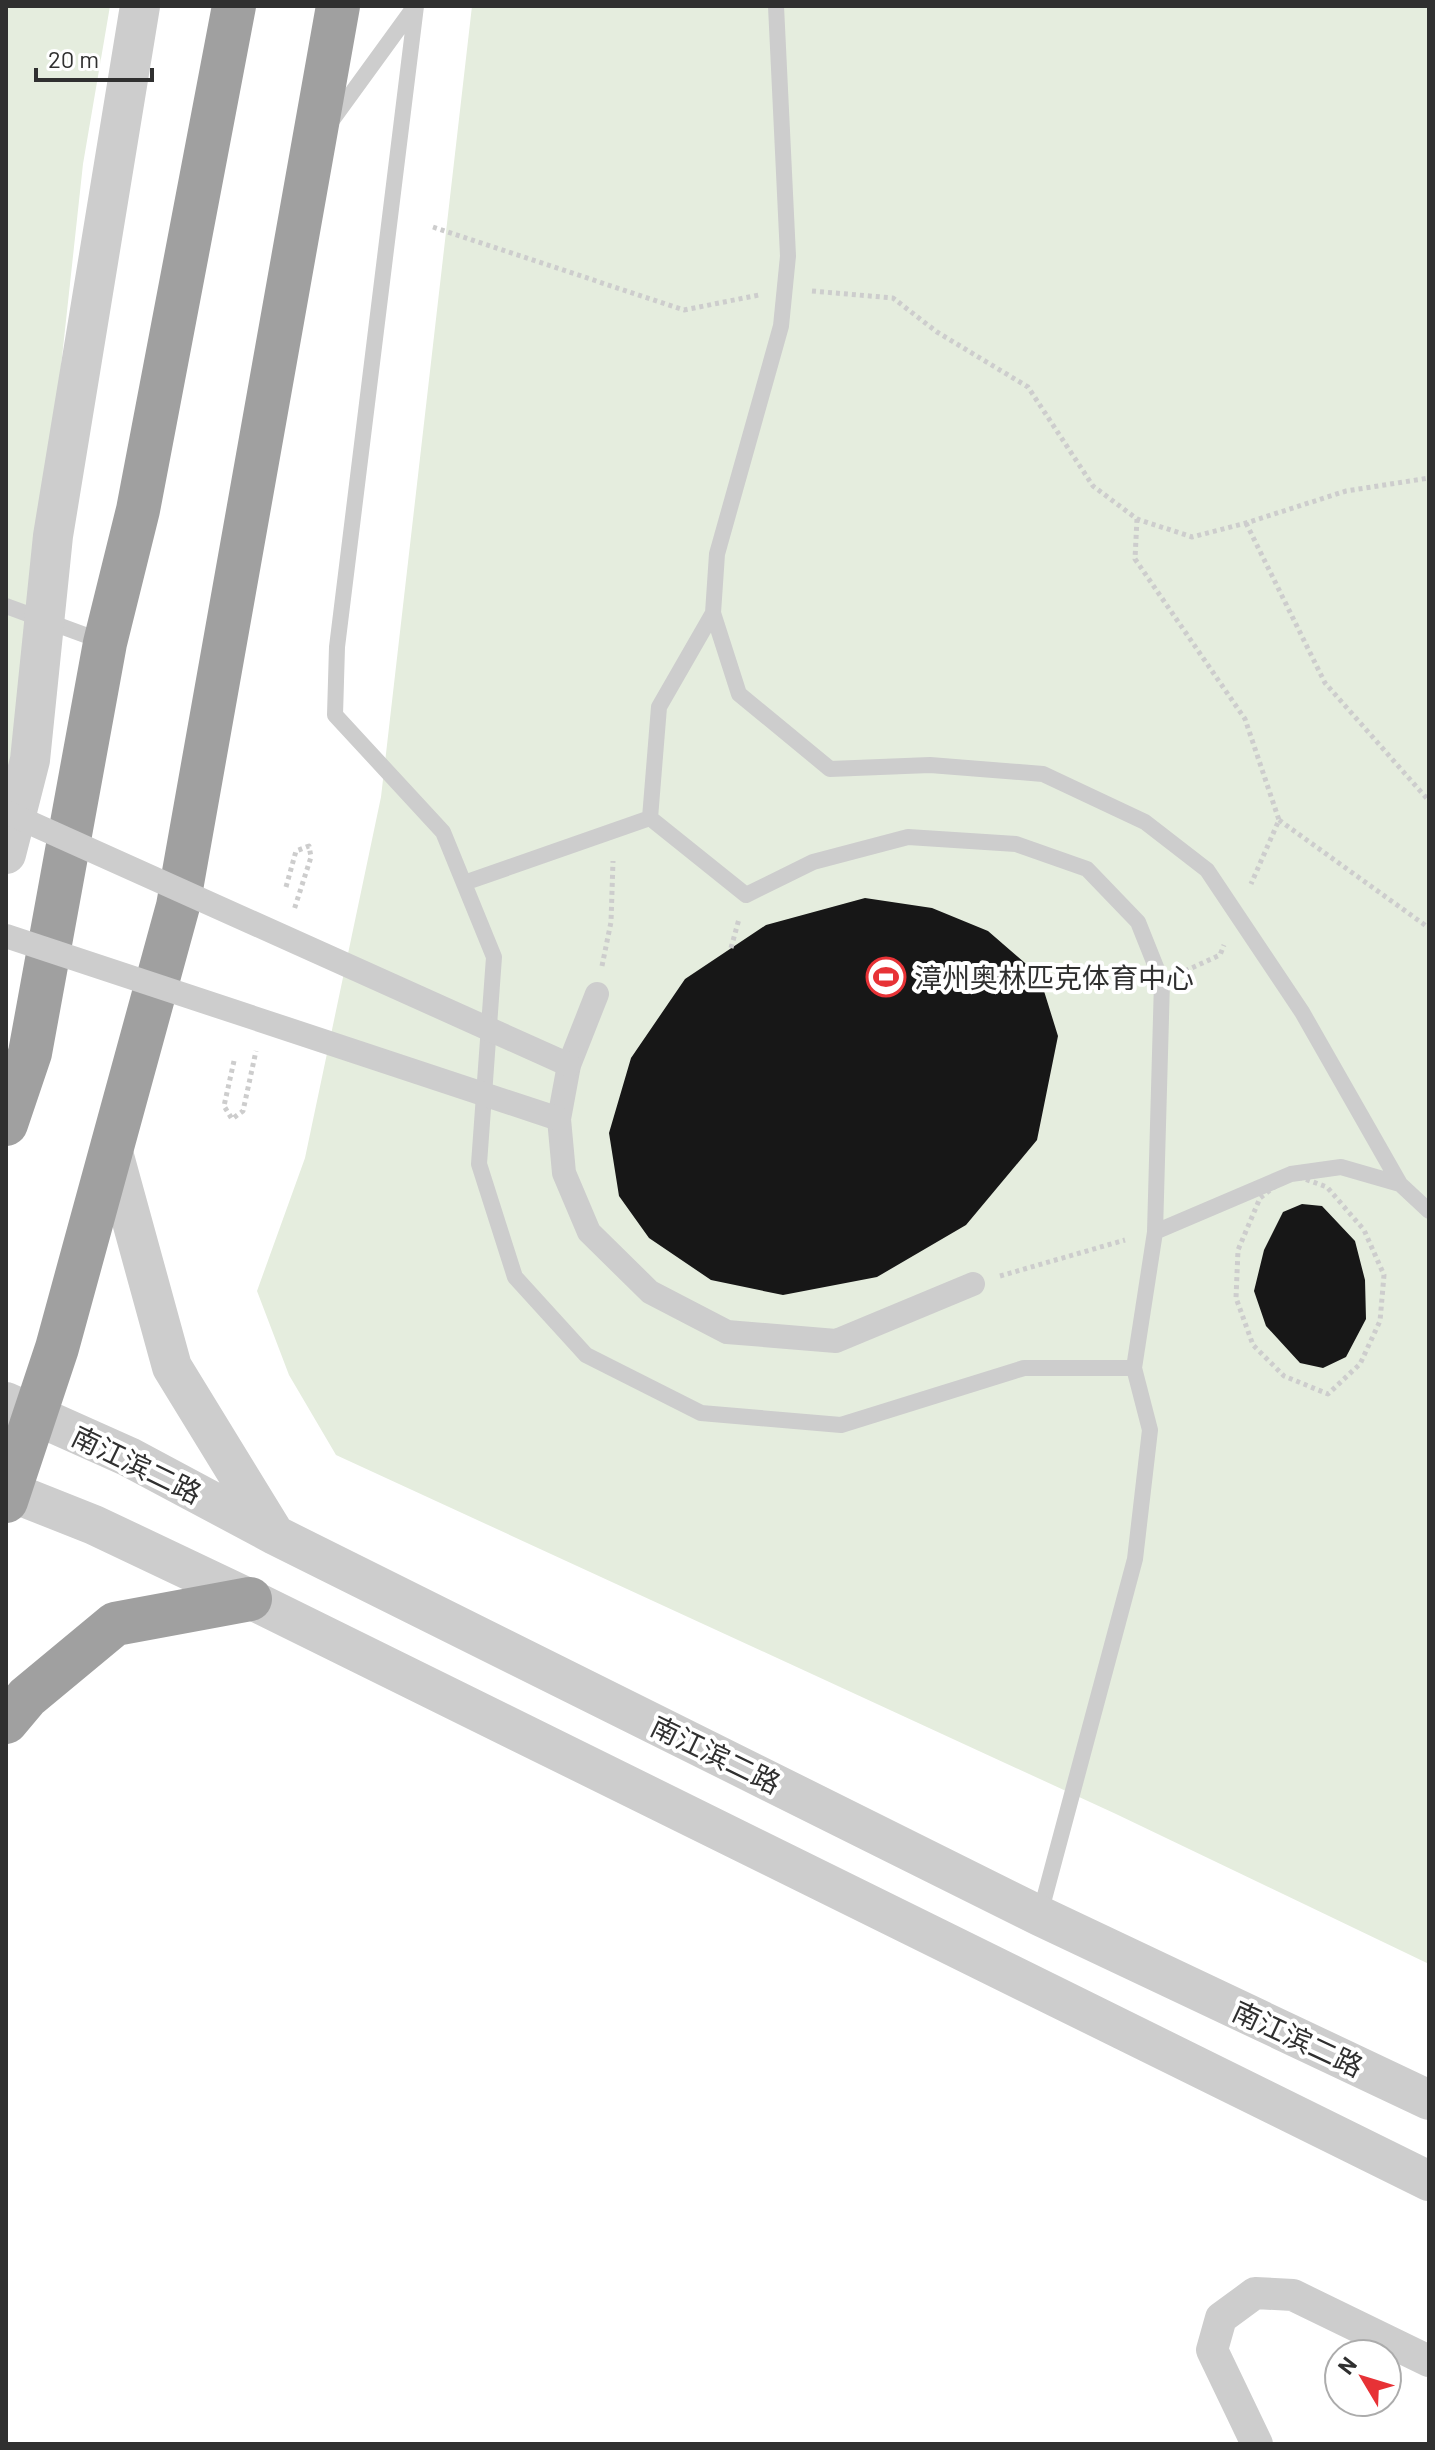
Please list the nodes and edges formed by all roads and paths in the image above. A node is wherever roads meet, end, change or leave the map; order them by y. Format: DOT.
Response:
graph roads {
  1 [pos="140,6"];
  2 [pos="234,6"];
  3 [pos="338,6"];
  4 [pos="415,6"];
  5 [pos="776,6"];
  6 [pos="313,147"];
  7 [pos="433,227"];
  8 [pos="785,289"];
  9 [pos="1429,478"];
  10 [pos="1137,519"];
  11 [pos="1246,523"];
  12 [pos="6,606"];
  13 [pos="713,613"];
  14 [pos="45,621"];
  15 [pos="105,643"];
  16 [pos="1429,801"];
  17 [pos="6,812"];
  18 [pos="650,818"];
  19 [pos="1279,820"];
  20 [pos="615,830"];
  21 [pos="6,854"];
  22 [pos="464,883"];
  23 [pos="286,887"];
  24 [pos="1237,915"];
  25 [pos="1429,928"];
  26 [pos="6,936"];
  27 [pos="285,938"];
  28 [pos="1162,982"];
  29 [pos="597,994"];
  30 [pos="263,1023"];
  31 [pos="234,1061"];
  32 [pos="569,1065"];
  33 [pos="559,1119"];
  34 [pos="6,1124"];
  35 [pos="111,1145"];
  36 [pos="1291,1174"];
  37 [pos="1400,1184"];
  38 [pos="1429,1211"];
  39 [pos="1155,1232"];
  40 [pos="973,1284"];
  41 [pos="1134,1368"];
  42 [pos="20,1409"];
  43 [pos="7,1494"];
  44 [pos="275,1535"];
  45 [pos="250,1599"];
  46 [pos="16,1709"];
  47 [pos="6,1748"];
  48 [pos="1040,1916"];
  49 [pos="1429,2100"];
  50 [pos="1429,2181"];
  51 [pos="1429,2361"];
  52 [pos="1257,2444"];
  1 -- 14 [label="street"];
  2 -- 15 [label="highway"];
  3 -- 6 [label="highway"];
  4 -- 6 [label="lane"];
  4 -- 22 [label="lane"];
  5 -- 8 [label="lane"];
  6 -- 35 [label="highway"];
  7 -- 8 [label="path"];
  8 -- 10 [label="path"];
  8 -- 13 [label="lane"];
  9 -- 11 [label="path"];
  10 -- 11 [label="path"];
  10 -- 19 [label="path"];
  11 -- 16 [label="path"];
  12 -- 14 [label="lane"];
  13 -- 18 [label="lane"];
  13 -- 24 [label="lane"];
  14 -- 15 [label="lane"];
  14 -- 21 [label="street"];
  15 -- 34 [label="highway"];
  17 -- 27 [label="street, bridge"];
  18 -- 20 [label="lane"];
  18 -- 28 [label="lane"];
  19 -- 24 [label="path"];
  19 -- 25 [label="path"];
  20 -- 22 [label="lane"];
  20 -- 29 [label="path"];
  22 -- 41 [label="lane"];
  23 -- 27 [label="path"];
  24 -- 28 [label="path"];
  24 -- 37 [label="lane"];
  26 -- 30 [label="street, bridge"];
  27 -- 32 [label="street, bridge"];
  28 -- 39 [label="lane"];
  29 -- 32 [label="street"];
  30 -- 31 [label="path"];
  30 -- 33 [label="street, bridge"];
  32 -- 33 [label="street"];
  33 -- 40 [label="street"];
  35 -- 42 [label="highway"];
  35 -- 44 [label="street"];
  36 -- 36 [label="path"];
  36 -- 37 [label="lane"];
  36 -- 39 [label="lane"];
  37 -- 38 [label="lane"];
  39 -- 40 [label="path"];
  39 -- 41 [label="lane"];
  41 -- 48 [label="lane"];
  42 -- 43 [label="highway"];
  42 -- 44 [label="street, 南江滨二路"];
  43 -- 45 [label="street"];
  44 -- 48 [label="street, 南江滨二路"];
  45 -- 46 [label="highway"];
  45 -- 50 [label="street"];
  46 -- 47 [label="street"];
  48 -- 49 [label="street, 南江滨二路"];
  51 -- 52 [label="street"];
}
